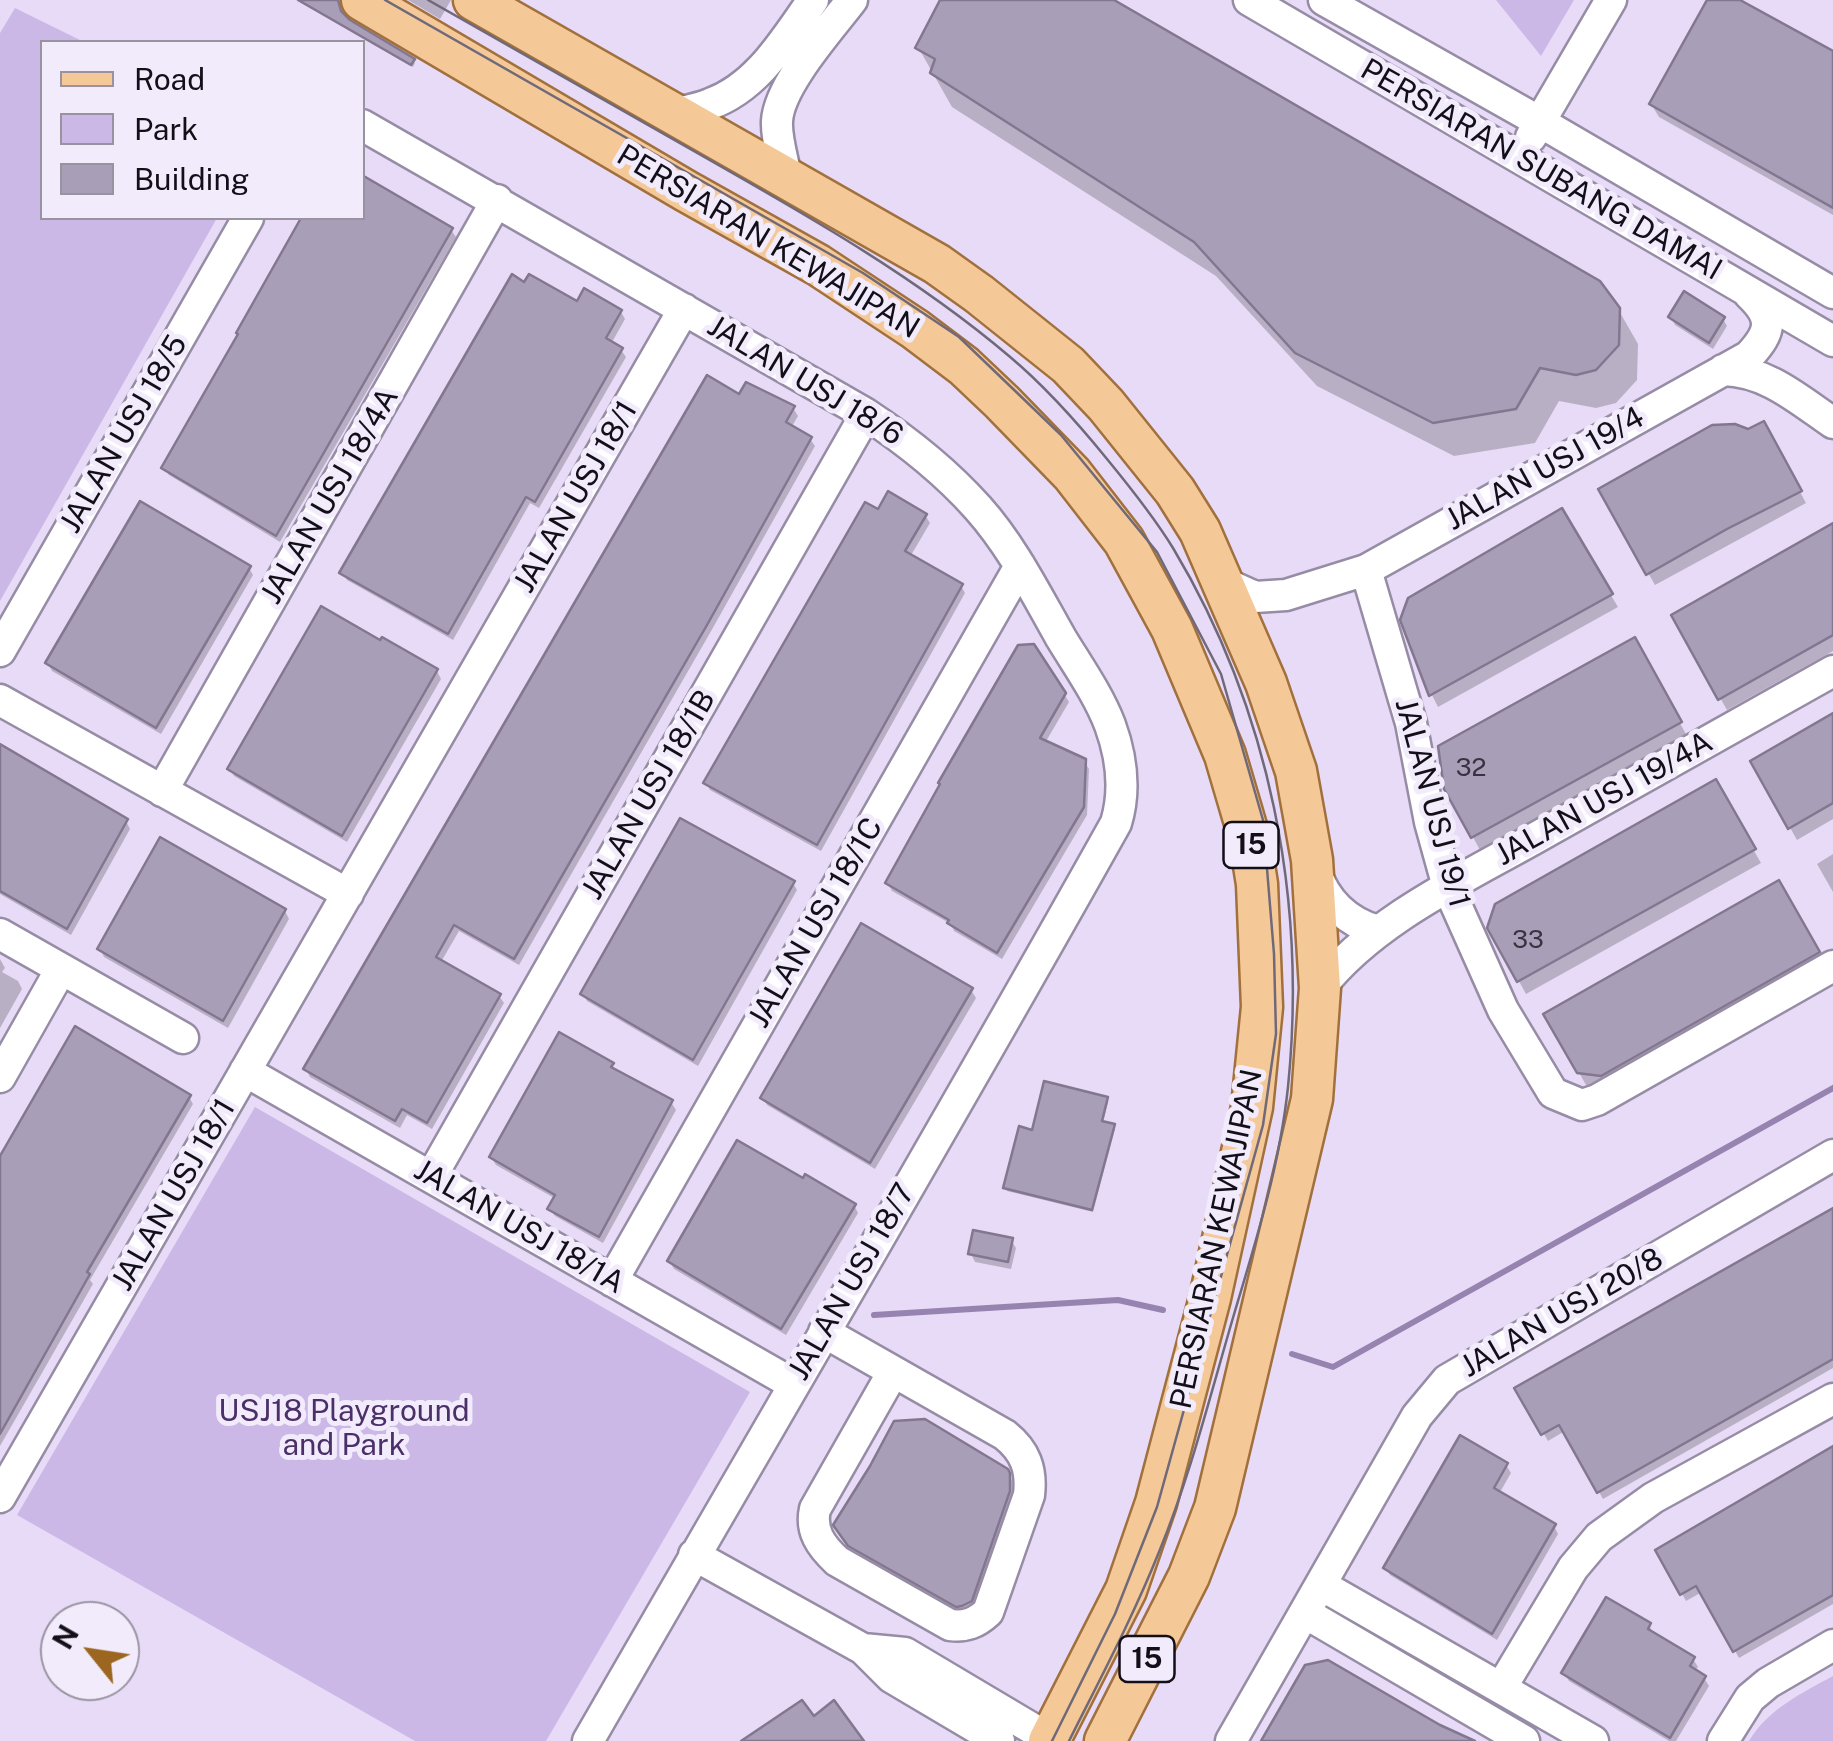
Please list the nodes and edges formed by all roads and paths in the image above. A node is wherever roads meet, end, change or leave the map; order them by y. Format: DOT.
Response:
graph roads {
  1 [pos="362,0"];
  2 [pos="474,0"];
  3 [pos="814,0"];
  4 [pos="852,0"];
  5 [pos="1249,0"];
  6 [pos="1324,0"];
  7 [pos="1612,0"];
  8 [pos="672,114"];
  9 [pos="1540,122"];
  10 [pos="365,126"];
  11 [pos="1520,157"];
  12 [pos="786,177"];
  13 [pos="497,200"];
  14 [pos="247,220"];
  15 [pos="1742,287"];
  16 [pos="1833,294"];
  17 [pos="684,308"];
  18 [pos="1833,341"];
  19 [pos="1723,370"];
  20 [pos="866,414"];
  21 [pos="1833,423"];
  22 [pos="1020,566"];
  23 [pos="1366,570"];
  24 [pos="1224,583"];
  25 [pos="0,651"];
  26 [pos="1833,671"];
  27 [pos="0,700"];
  28 [pos="162,791"];
  29 [pos="1116,823"];
  30 [pos="1312,860"];
  31 [pos="1448,887"];
  32 [pos="348,894"];
  33 [pos="1378,932"];
  34 [pos="0,934"];
  35 [pos="1833,966"];
  36 [pos="61,968"];
  37 [pos="1320,988"];
  38 [pos="183,1038"];
  39 [pos="245,1071"];
  40 [pos="0,1076"];
  41 [pos="1833,1154"];
  42 [pos="431,1177"];
  43 [pos="612,1280"];
  44 [pos="824,1332"];
  45 [pos="893,1372"];
  46 [pos="793,1384"];
  47 [pos="1833,1399"];
  48 [pos="0,1497"];
  49 [pos="694,1556"];
  50 [pos="1320,1585"];
  51 [pos="1305,1613"];
  52 [pos="1833,1645"];
  53 [pos="863,1649"];
  54 [pos="1077,1684"];
  55 [pos="1501,1688"];
  56 [pos="993,1705"];
  57 [pos="1483,1731"];
  58 [pos="1051,1740"];
  59 [pos="588,1741"];
  60 [pos="999,1741"];
  61 [pos="1105,1741"];
  62 [pos="1231,1741"];
  63 [pos="1524,1741"];
  64 [pos="1593,1741"];
  65 [pos="1723,1741"];
  1 -- 54 [label="main road, PERSIARAN KEWAJIPAN / 15"];
  2 -- 8 [label="main road, PERSIARAN KEWAJIPAN"];
  3 -- 8 [label="street"];
  4 -- 12 [label="street"];
  5 -- 11 [label="street, PERSIARAN SUBANG DAMAI"];
  6 -- 9 [label="street, PERSIARAN SUBANG DAMAI"];
  7 -- 9 [label="street"];
  8 -- 12 [label="main road, PERSIARAN KEWAJIPAN / 15"];
  9 -- 11 [label="street"];
  9 -- 16 [label="street, PERSIARAN SUBANG DAMAI"];
  10 -- 13 [label="street, JALAN USJ 18/6"];
  11 -- 15 [label="street, PERSIARAN SUBANG DAMAI"];
  12 -- 24 [label="main road, PERSIARAN KEWAJIPAN / 15"];
  13 -- 17 [label="street, JALAN USJ 18/6"];
  13 -- 28 [label="street, JALAN USJ 18/4A"];
  14 -- 25 [label="street, JALAN USJ 18/5"];
  15 -- 18 [label="street, PERSIARAN SUBANG DAMAI"];
  15 -- 19 [label="street, JALAN USJ 19/4"];
  17 -- 20 [label="street, JALAN USJ 18/6"];
  17 -- 32 [label="street, JALAN USJ 18/1"];
  19 -- 21 [label="street"];
  19 -- 23 [label="street, JALAN USJ 19/4"];
  20 -- 22 [label="street, JALAN USJ 18/6"];
  20 -- 42 [label="street, JALAN USJ 18/1B"];
  22 -- 29 [label="street, JALAN USJ 18/6"];
  22 -- 43 [label="street, JALAN USJ 18/1C"];
  23 -- 24 [label="street, JALAN USJ 19/4"];
  23 -- 31 [label="street, JALAN USJ 19/1"];
  24 -- 30 [label="main road, PERSIARAN KEWAJIPAN / 15"];
  26 -- 31 [label="street, JALAN USJ 19/4A"];
  27 -- 28 [label="street"];
  28 -- 32 [label="street"];
  29 -- 44 [label="street, JALAN USJ 18/7"];
  30 -- 33 [label="street"];
  30 -- 37 [label="main road, PERSIARAN KEWAJIPAN / 15"];
  31 -- 33 [label="street, JALAN USJ 19/4A"];
  31 -- 35 [label="street, JALAN USJ 19/1"];
  32 -- 39 [label="street, JALAN USJ 18/1"];
  33 -- 37 [label="street, JALAN USJ 19/4A"];
  34 -- 36 [label="street"];
  36 -- 38 [label="street"];
  36 -- 40 [label="street"];
  37 -- 61 [label="main road, PERSIARAN KEWAJIPAN / 15"];
  39 -- 42 [label="street, JALAN USJ 18/1A"];
  39 -- 48 [label="street, JALAN USJ 18/1"];
  41 -- 50 [label="street, JALAN USJ 20/8"];
  42 -- 43 [label="street, JALAN USJ 18/1A"];
  43 -- 46 [label="street, JALAN USJ 18/1A"];
  44 -- 45 [label="street"];
  44 -- 46 [label="street, JALAN USJ 18/7"];
  45 -- 45 [label="street"];
  46 -- 49 [label="street, JALAN USJ 18/7"];
  47 -- 55 [label="street"];
  49 -- 53 [label="street"];
  49 -- 59 [label="street, JALAN USJ 18/7"];
  50 -- 51 [label="street, JALAN USJ 20/8"];
  50 -- 55 [label="street"];
  51 -- 57 [label="street"];
  51 -- 62 [label="street, JALAN USJ 20/8"];
  52 -- 65 [label="street"];
  53 -- 56 [label="street"];
  53 -- 60 [label="street"];
  54 -- 56 [label="street"];
  54 -- 58 [label="main road, PERSIARAN KEWAJIPAN / 15"];
  55 -- 64 [label="street"];
  56 -- 58 [label="street"];
  57 -- 63 [label="street"];
}
